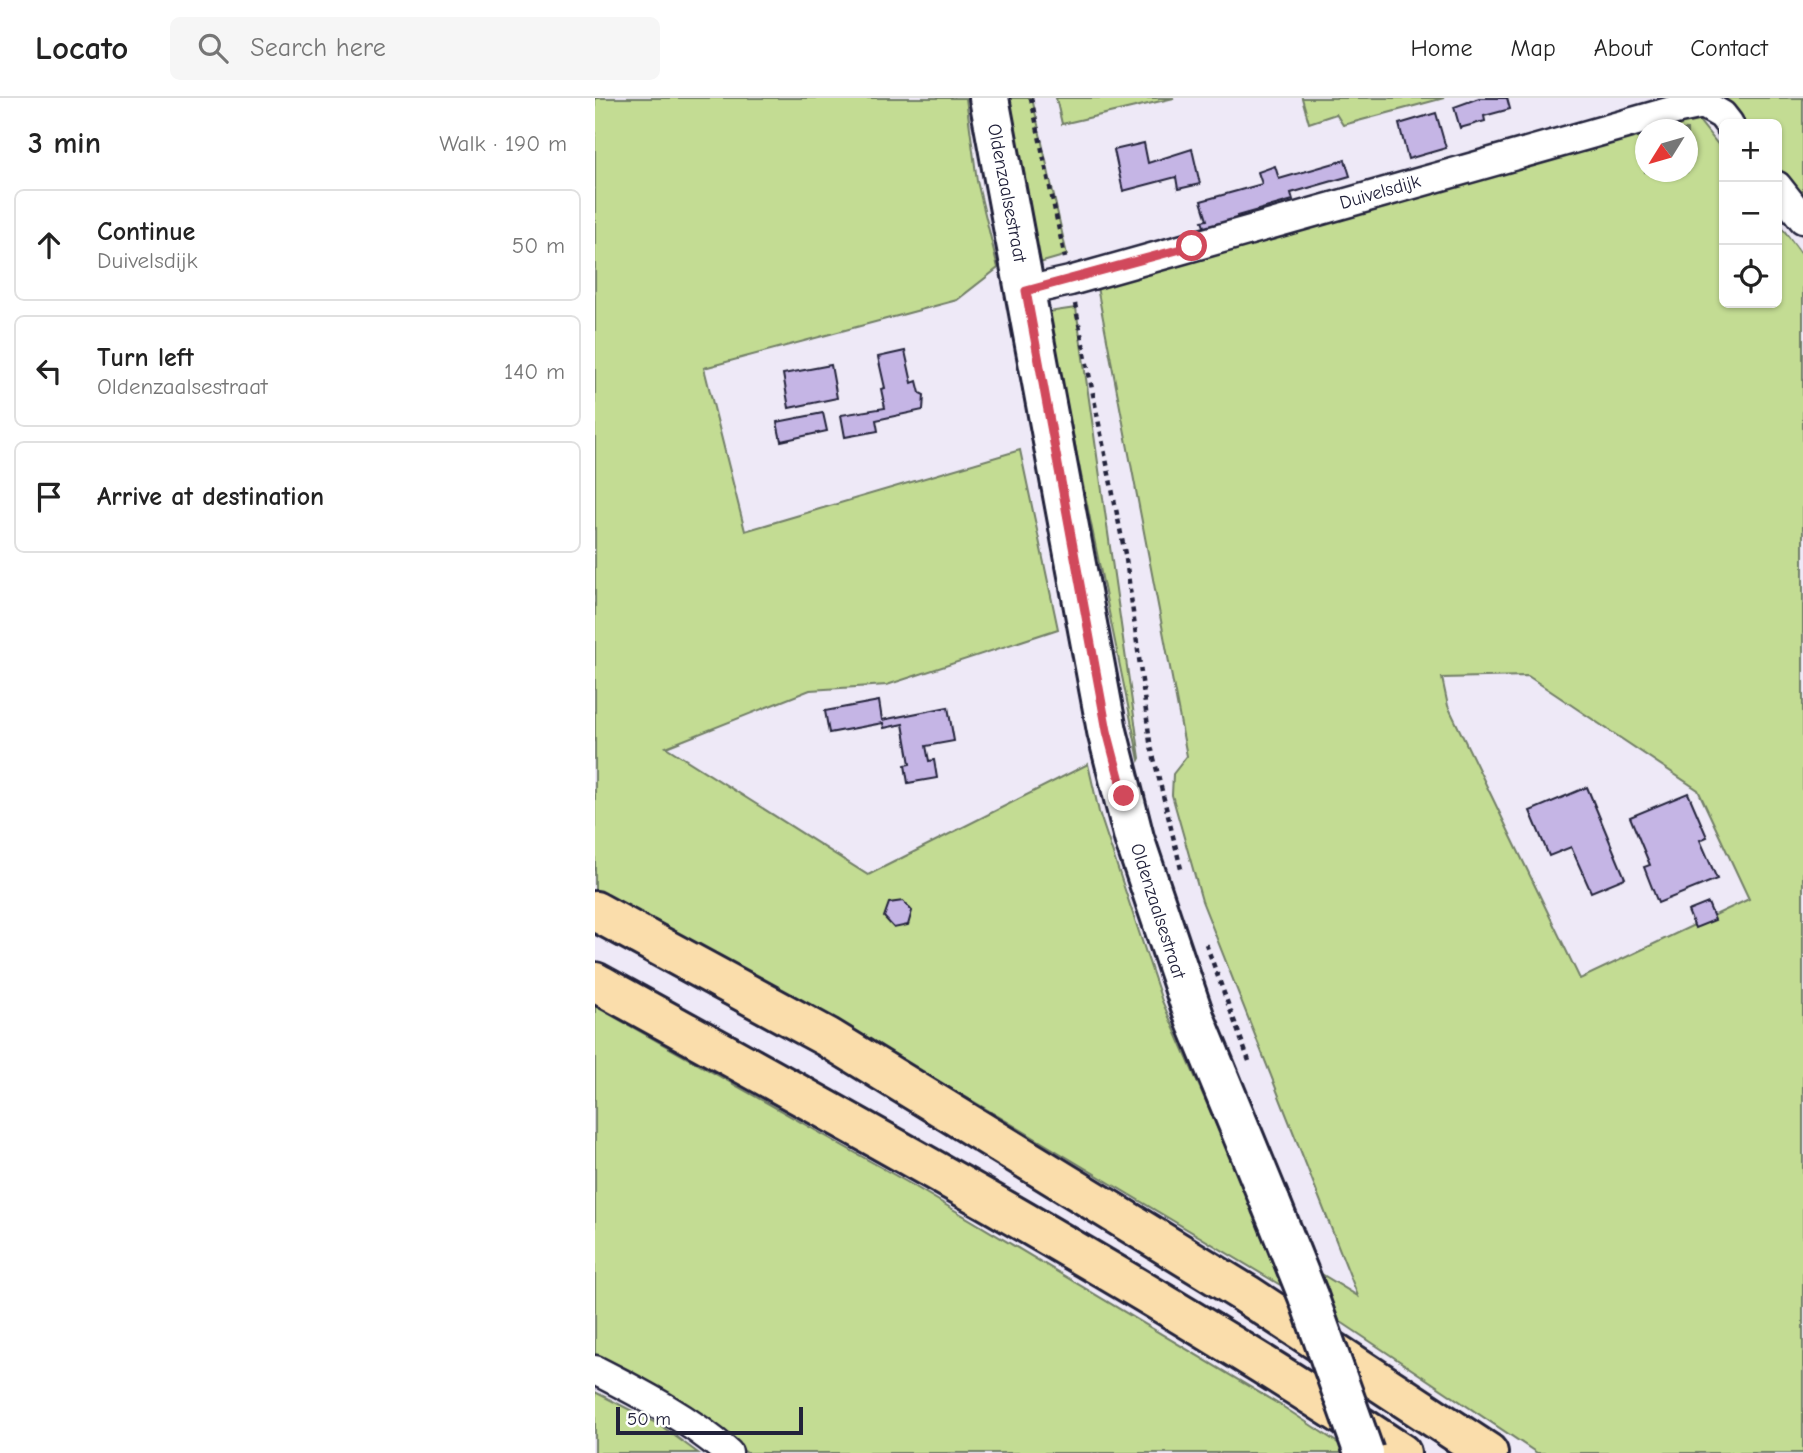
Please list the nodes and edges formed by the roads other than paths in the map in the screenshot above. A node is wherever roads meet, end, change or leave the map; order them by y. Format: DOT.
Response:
graph roads {
  1 [pos="989,98"];
  2 [pos="1725,119"];
  3 [pos="1782,192"];
  4 [pos="1803,219"];
  5 [pos="1026,291"];
  6 [pos="595,911"];
  7 [pos="595,982"];
  8 [pos="595,1370"];
  9 [pos="728,1453"];
  10 [pos="1364,1453"];
  11 [pos="1401,1453"];
  12 [pos="1488,1453"];
  1 -- 5 [label="main road, Oldenzaalsestraat"];
  2 -- 5 [label="street, Duivelsdijk"];
  3 -- 4 [label="street"];
  5 -- 10 [label="main road, Oldenzaalsestraat, bridge"];
  6 -- 12 [label="highway"];
  7 -- 11 [label="highway"];
  8 -- 9 [label="street"];
}
